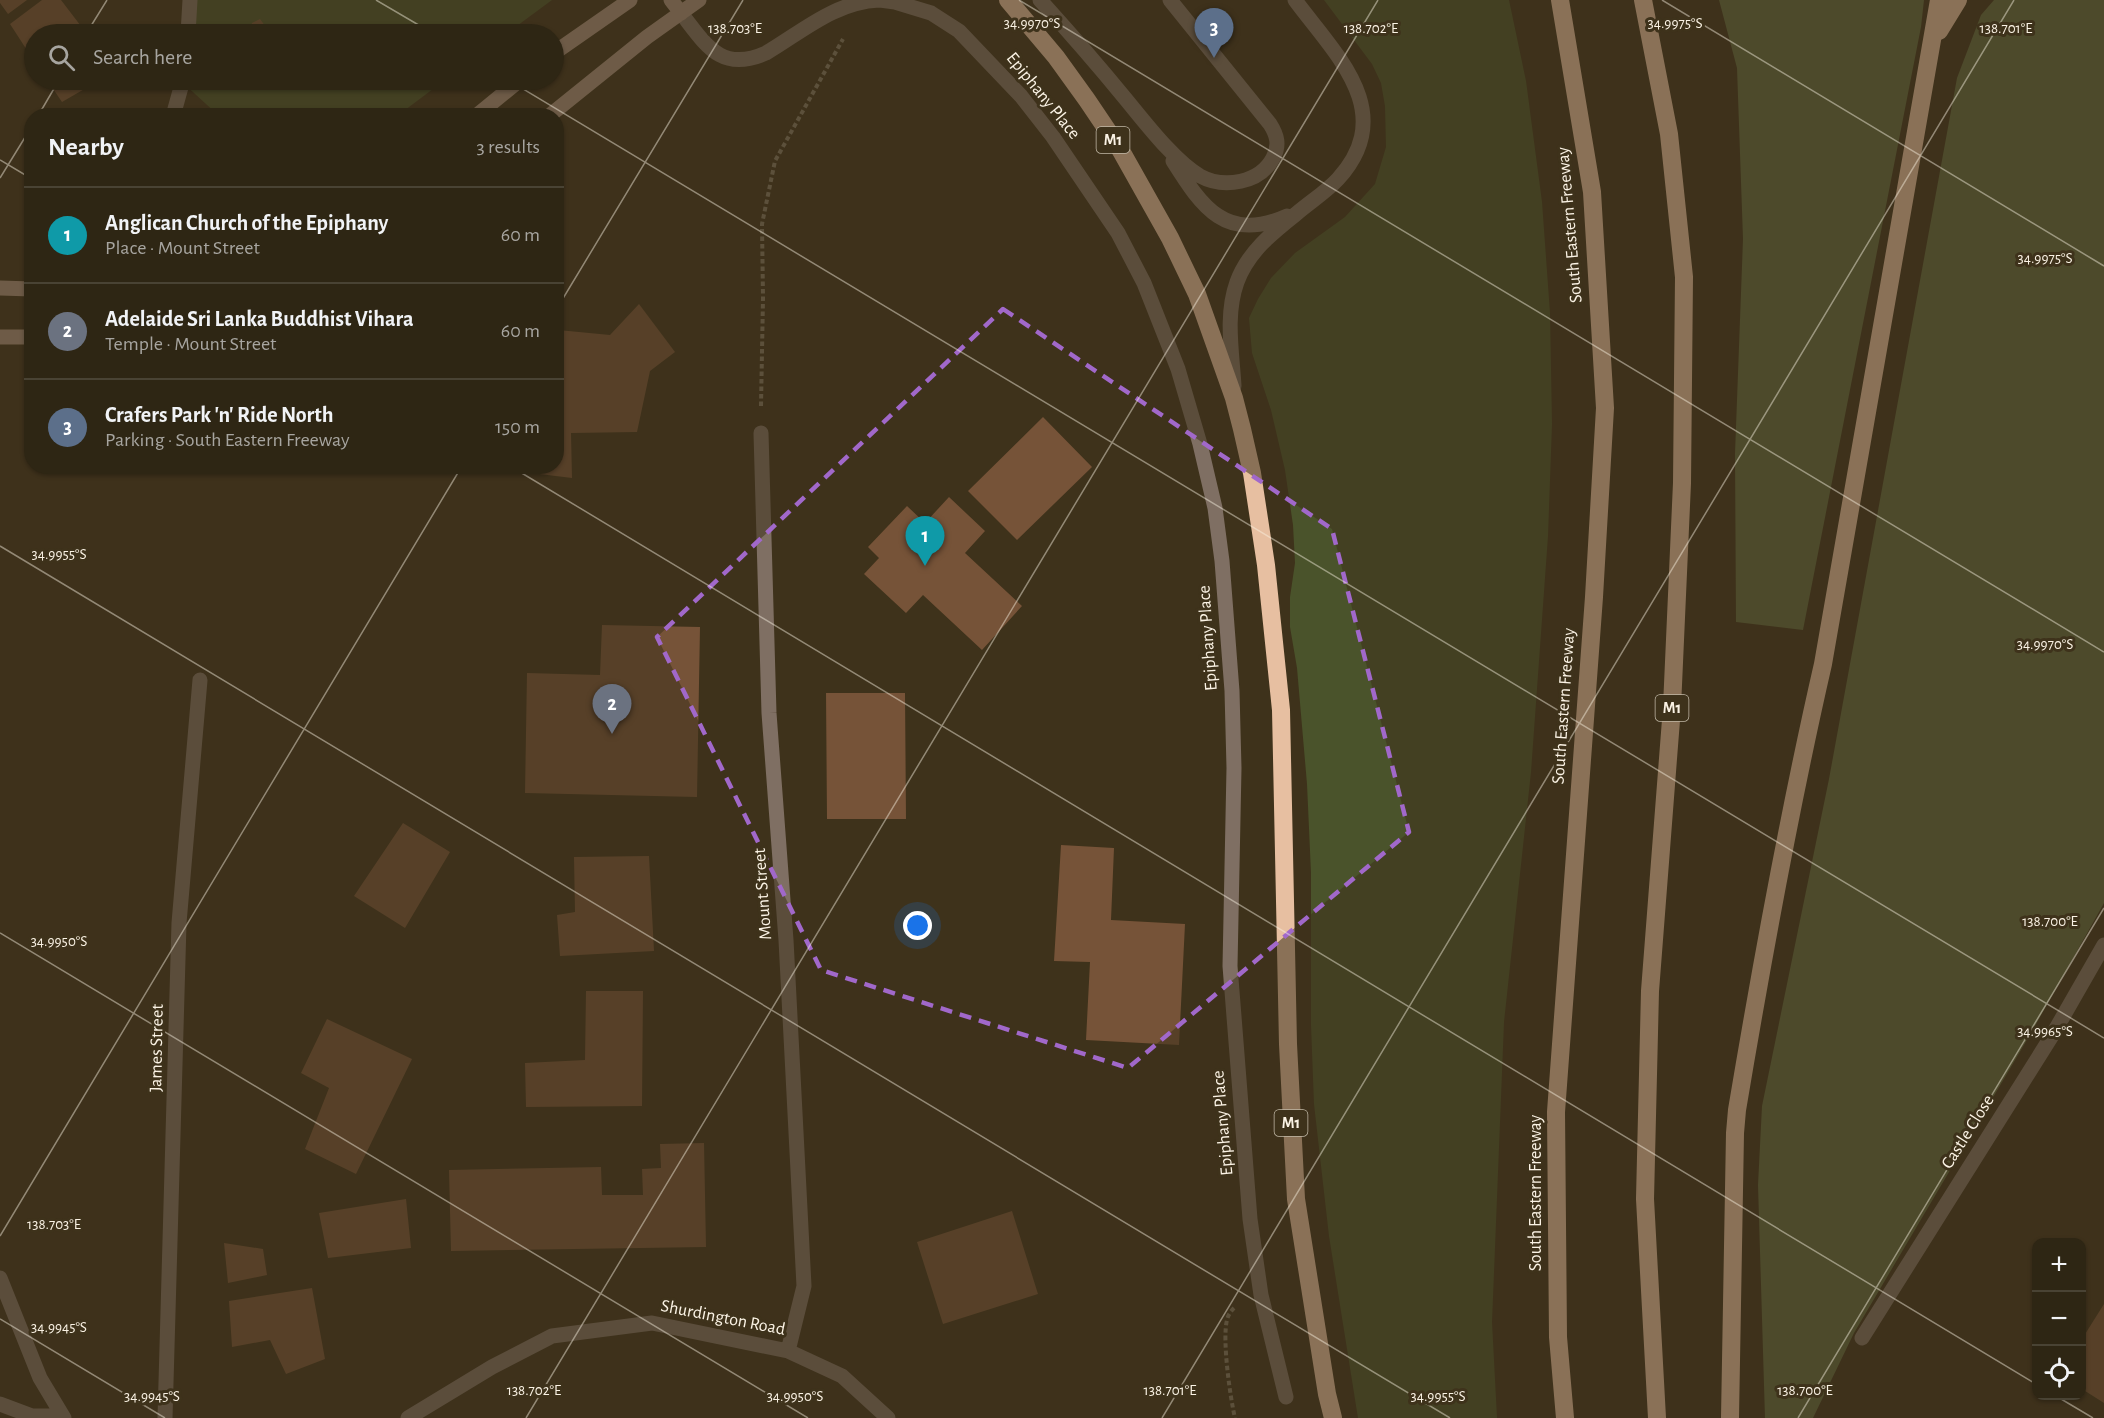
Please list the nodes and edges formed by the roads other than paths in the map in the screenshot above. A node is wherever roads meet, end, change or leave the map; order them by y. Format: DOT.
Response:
graph roads {
  1 [pos="190,0"];
  2 [pos="630,0"];
  3 [pos="671,0"];
  4 [pos="699,0"];
  5 [pos="880,0"];
  6 [pos="1008,0"];
  7 [pos="1040,0"];
  8 [pos="1170,0"];
  9 [pos="1295,0"];
  10 [pos="1560,0"];
  11 [pos="1643,0"];
  12 [pos="1939,0"];
  13 [pos="1958,0"];
  14 [pos="681,13"];
  15 [pos="189,24"];
  16 [pos="1932,44"];
  17 [pos="564,46"];
  18 [pos="180,90"];
  19 [pos="508,90"];
  20 [pos="175,108"];
  21 [pos="486,108"];
  22 [pos="559,108"];
  23 [pos="1142,119"];
  24 [pos="1300,210"];
  25 [pos="0,288"];
  26 [pos="24,289"];
  27 [pos="0,337"];
  28 [pos="24,338"];
  29 [pos="1234,398"];
  30 [pos="761,434"];
  31 [pos="200,680"];
  32 [pos="2104,945"];
  33 [pos="0,1278"];
  34 [pos="1862,1338"];
  35 [pos="788,1351"];
  36 [pos="1286,1397"];
  37 [pos="0,1404"];
  38 [pos="63,1417"];
  39 [pos="165,1418"];
  40 [pos="408,1418"];
  41 [pos="888,1418"];
  42 [pos="1333,1418"];
  43 [pos="1565,1418"];
  44 [pos="1657,1418"];
  45 [pos="1730,1418"];
  1 -- 15 [label="street"];
  2 -- 17 [label="main road"];
  3 -- 14 [label="main road"];
  4 -- 14 [label="main road"];
  5 -- 14 [label="street, Epiphany Place"];
  5 -- 36 [label="street, Epiphany Place"];
  6 -- 29 [label="highway, M1"];
  7 -- 23 [label="street"];
  8 -- 23 [label="street"];
  9 -- 24 [label="street"];
  10 -- 43 [label="highway, South Eastern Freeway"];
  11 -- 44 [label="highway, M1"];
  12 -- 16 [label="highway"];
  13 -- 16 [label="highway"];
  14 -- 22 [label="main road"];
  16 -- 45 [label="highway"];
  18 -- 20 [label="street"];
  19 -- 21 [label="main road"];
  23 -- 24 [label="street"];
  24 -- 29 [label="street"];
  25 -- 26 [label="main road"];
  27 -- 28 [label="main road"];
  29 -- 42 [label="highway, M1"];
  30 -- 35 [label="street, Mount Street"];
  31 -- 39 [label="street, James Street"];
  32 -- 34 [label="street, Castle Close"];
  33 -- 38 [label="street"];
  35 -- 40 [label="street, Shurdington Road"];
  35 -- 41 [label="street, Shurdington Road"];
  37 -- 38 [label="street"];
}
